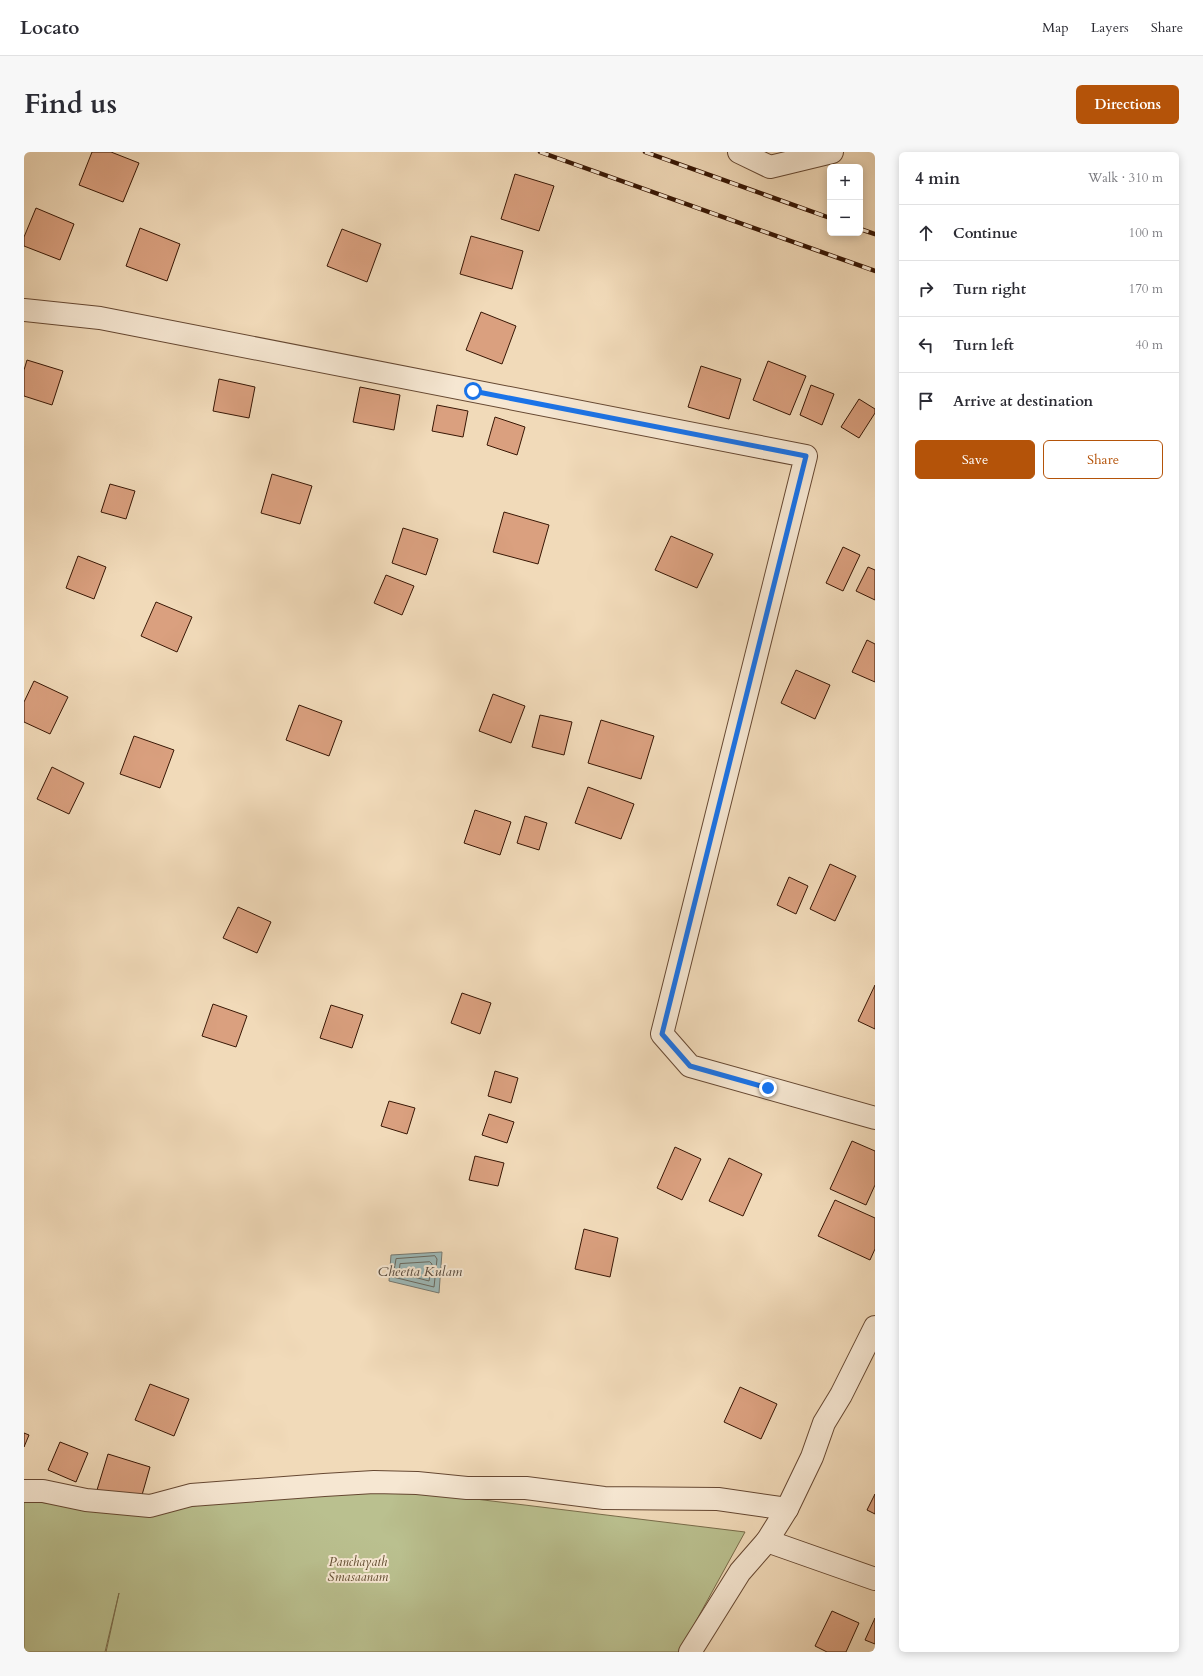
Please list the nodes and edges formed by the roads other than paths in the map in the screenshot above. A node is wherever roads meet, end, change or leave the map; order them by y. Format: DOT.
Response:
graph roads {
  1 [pos="739,152"];
  2 [pos="832,152"];
  3 [pos="24,310"];
  4 [pos="875,1118"];
  5 [pos="875,1327"];
  6 [pos="24,1491"];
  7 [pos="787,1509"];
  8 [pos="767,1541"];
  9 [pos="875,1579"];
  10 [pos="690,1652"];
  1 -- 2 [label="street"];
  3 -- 4 [label="street"];
  5 -- 7 [label="street"];
  6 -- 7 [label="street"];
  7 -- 8 [label="street"];
  8 -- 9 [label="street"];
  8 -- 10 [label="street"];
}
